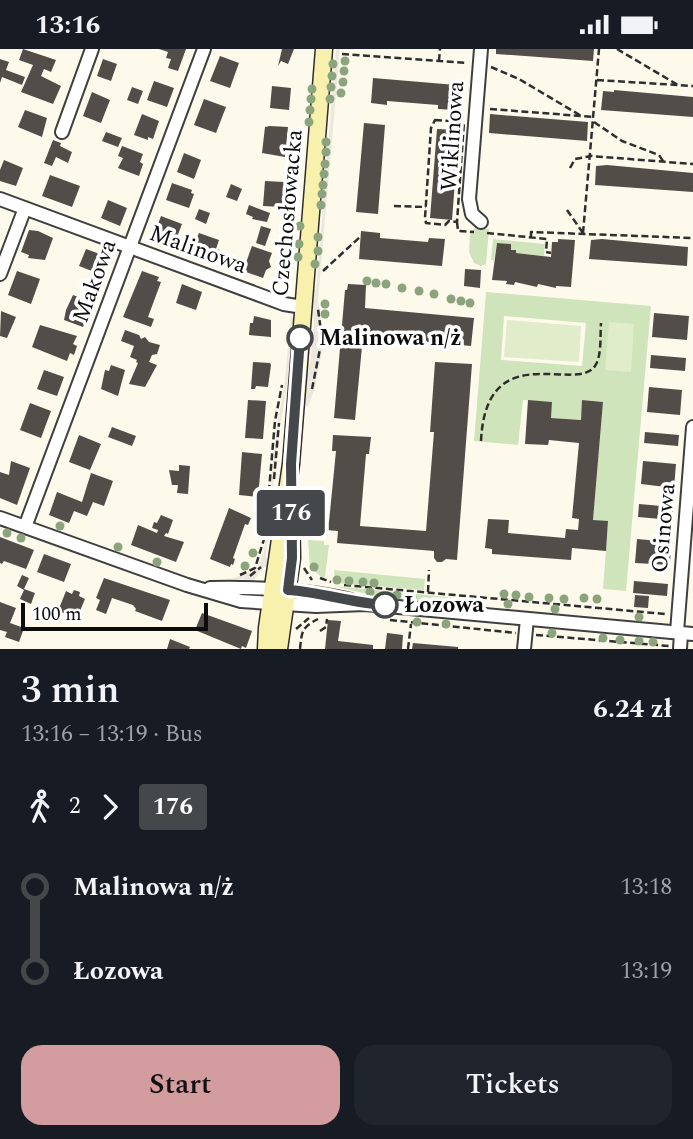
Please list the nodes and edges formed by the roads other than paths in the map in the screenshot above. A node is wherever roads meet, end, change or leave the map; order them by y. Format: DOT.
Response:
graph roads {
  1 [pos="93,49"];
  2 [pos="204,49"];
  3 [pos="324,49"];
  4 [pos="481,49"];
  5 [pos="62,132"];
  6 [pos="0,199"];
  7 [pos="25,208"];
  8 [pos="481,222"];
  9 [pos="130,247"];
  10 [pos="0,274"];
  11 [pos="310,304"];
  12 [pos="693,427"];
  13 [pos="0,518"];
  14 [pos="25,527"];
  15 [pos="279,596"];
  16 [pos="365,604"];
  17 [pos="527,619"];
  18 [pos="684,633"];
  19 [pos="680,648"];
  20 [pos="266,649"];
  21 [pos="279,649"];
  22 [pos="524,649"];
  1 -- 5 [label="street"];
  2 -- 9 [label="street, Makowa"];
  3 -- 11 [label="street, Czechosłowacka"];
  4 -- 8 [label="street, Wiklinowa"];
  6 -- 7 [label="street, Malinowa"];
  7 -- 9 [label="street, Malinowa"];
  7 -- 10 [label="street"];
  9 -- 11 [label="street, Malinowa"];
  9 -- 14 [label="street, Makowa"];
  11 -- 15 [label="street, Czechosłowacka"];
  12 -- 18 [label="street, Osinowa"];
  13 -- 14 [label="street"];
  14 -- 15 [label="street"];
  15 -- 16 [label="street"];
  15 -- 16 [label="street"];
  15 -- 20 [label="street, Czechosłowacka"];
  15 -- 21 [label="street, Czechosłowacka"];
  16 -- 17 [label="street"];
  17 -- 18 [label="street"];
  17 -- 22 [label="street"];
  18 -- 19 [label="street, Osinowa"];
}
